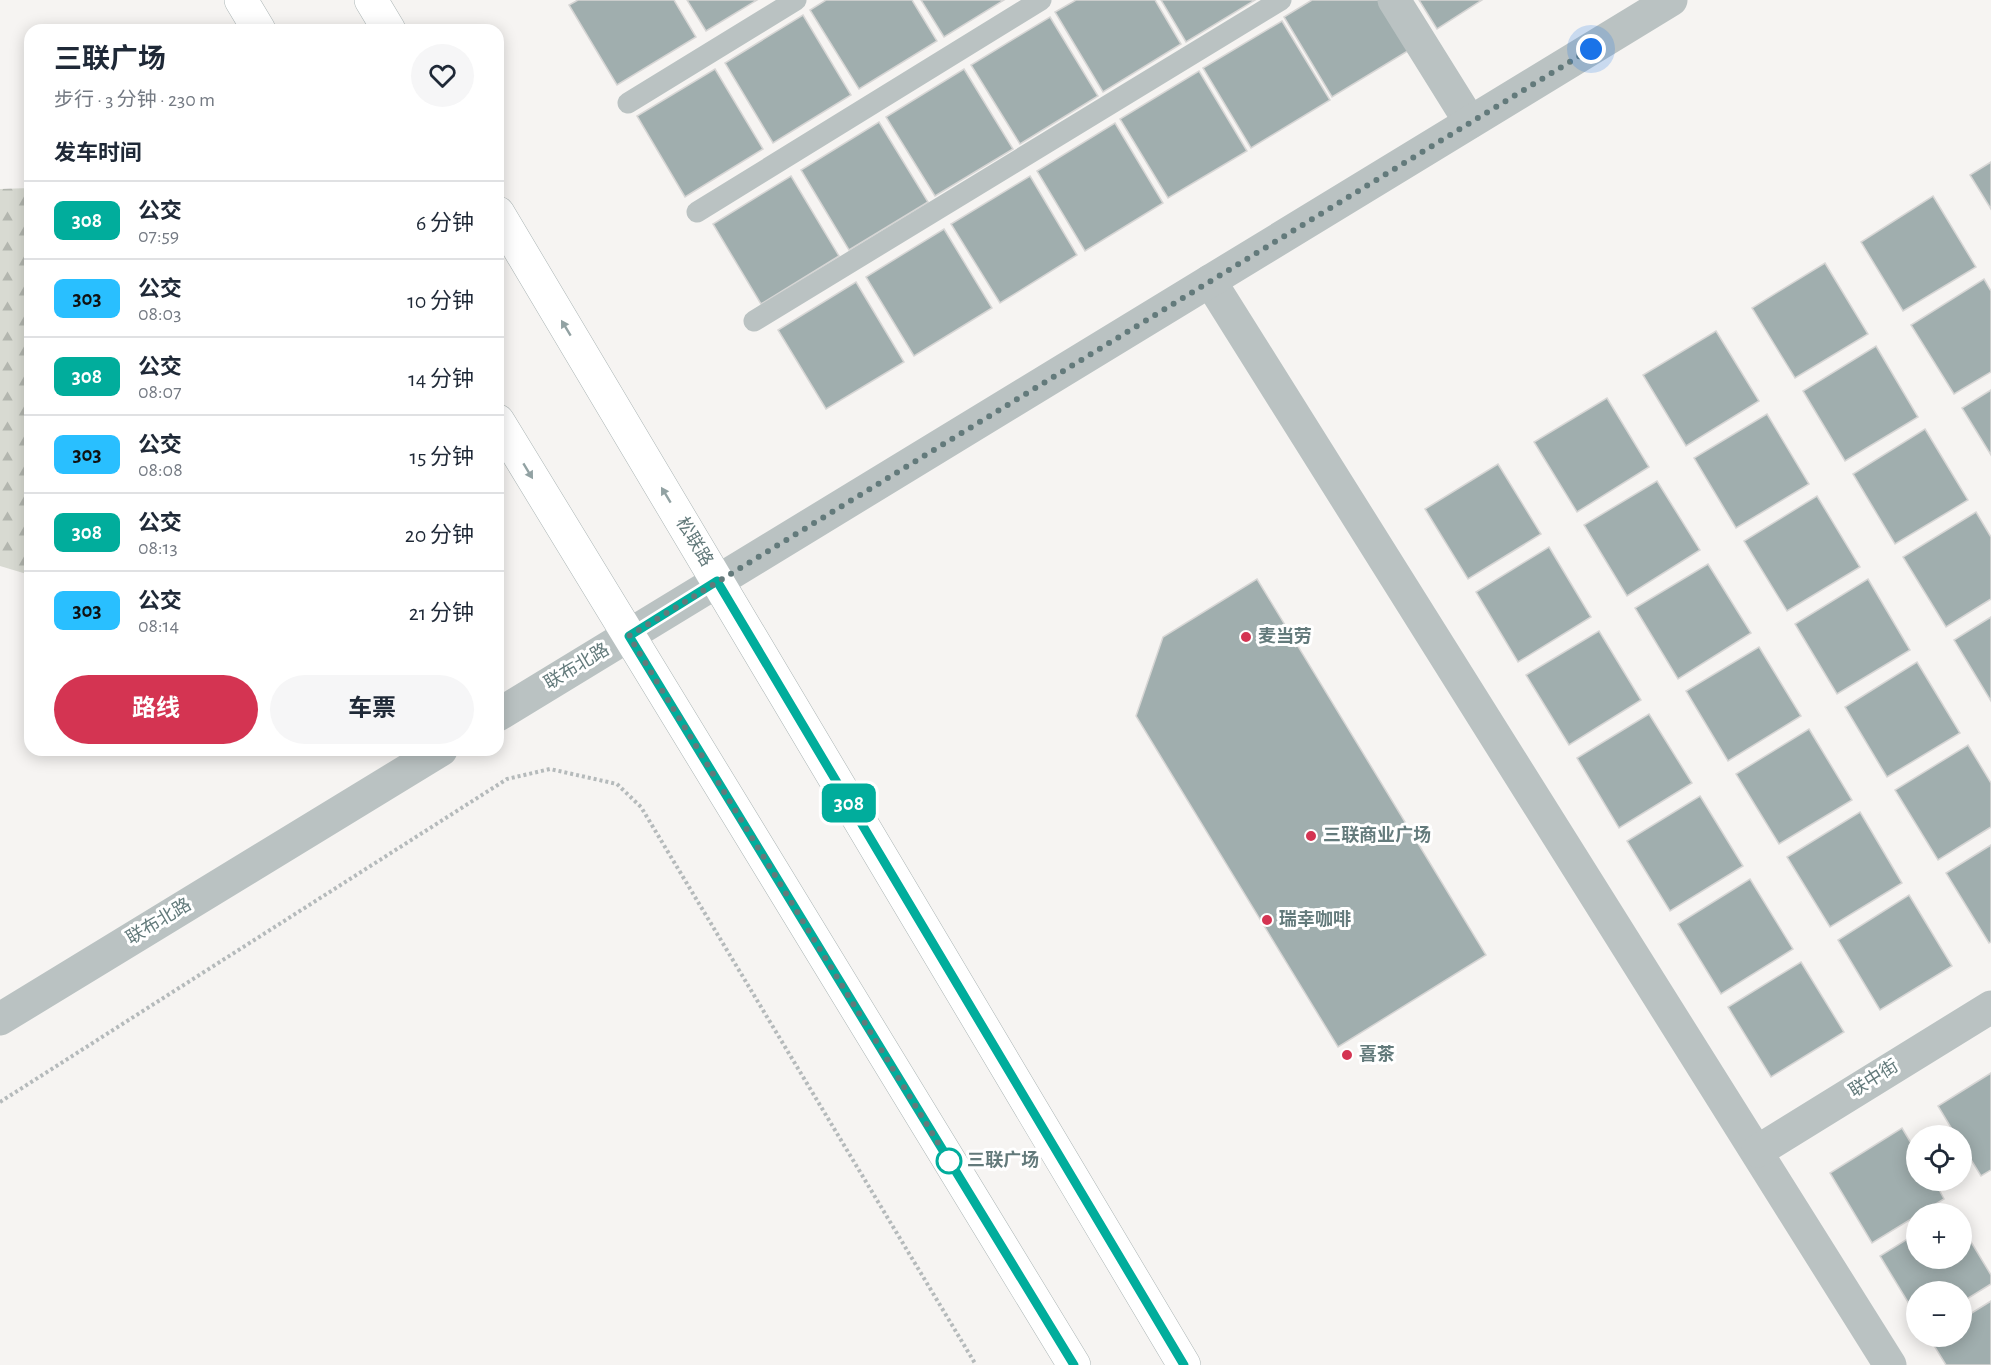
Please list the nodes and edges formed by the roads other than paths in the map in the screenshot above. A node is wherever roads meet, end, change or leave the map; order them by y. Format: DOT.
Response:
graph roads {
  1 [pos="241,0"];
  2 [pos="371,0"];
  3 [pos="796,0"];
  4 [pos="1041,0"];
  5 [pos="1281,0"];
  6 [pos="1394,0"];
  7 [pos="1671,0"];
  8 [pos="255,24"];
  9 [pos="385,24"];
  10 [pos="628,103"];
  11 [pos="1470,122"];
  12 [pos="697,212"];
  13 [pos="504,223"];
  14 [pos="1210,281"];
  15 [pos="754,321"];
  16 [pos="504,431"];
  17 [pos="717,581"];
  18 [pos="629,636"];
  19 [pos="504,711"];
  20 [pos="431,756"];
  21 [pos="1991,1007"];
  22 [pos="0,1019"];
  23 [pos="1758,1151"];
  24 [pos="1074,1365"];
  25 [pos="1184,1365"];
  26 [pos="1890,1365"];
  1 -- 8 [label="street"];
  2 -- 9 [label="street"];
  3 -- 10 [label="lane"];
  4 -- 12 [label="lane"];
  5 -- 15 [label="lane"];
  6 -- 11 [label="street"];
  7 -- 11 [label="street, 联布北路"];
  11 -- 14 [label="street, 联布北路"];
  17 -- 13 [label="street, 松联路, one-way"];
  14 -- 17 [label="street, 联布北路"];
  14 -- 23 [label="street"];
  16 -- 18 [label="street, one-way"];
  17 -- 18 [label="street, 联布北路"];
  17 -- 25 [label="street, 松联路"];
  18 -- 19 [label="street, 联布北路"];
  18 -- 24 [label="street"];
  20 -- 22 [label="street, 联布北路"];
  21 -- 23 [label="street, 联中街"];
  23 -- 26 [label="street"];
}
